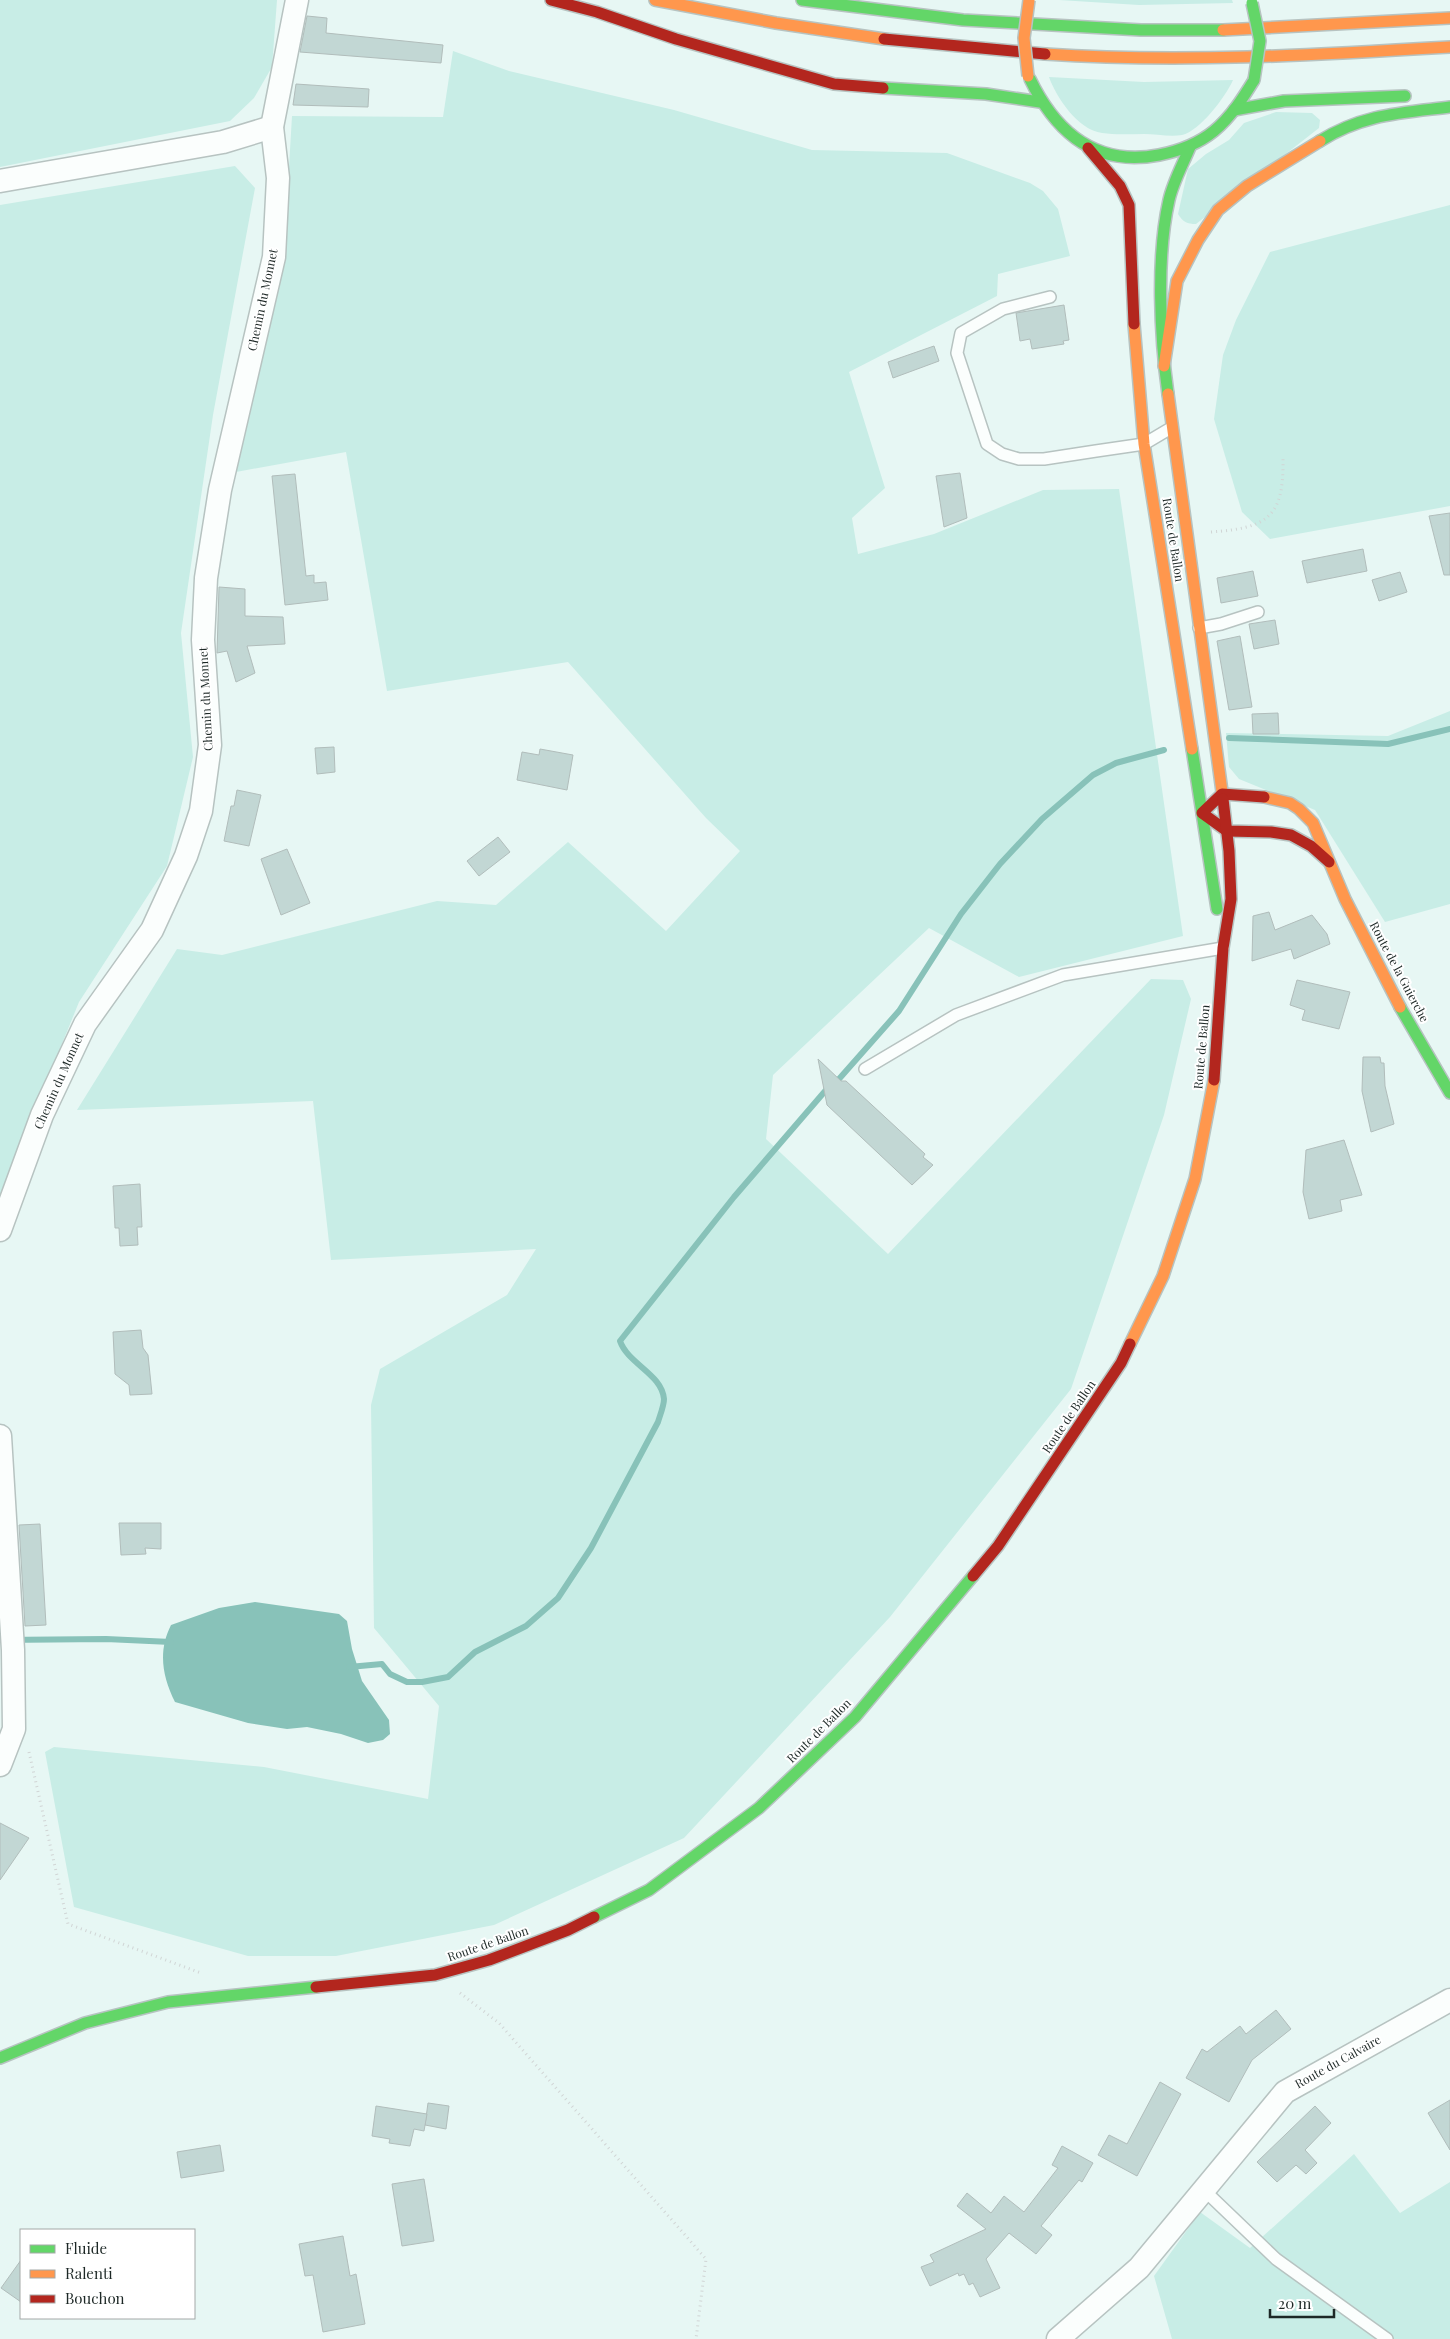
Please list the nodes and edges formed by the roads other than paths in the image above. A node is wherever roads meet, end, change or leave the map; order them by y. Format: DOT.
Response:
graph roads {
  1 [pos="297,0"];
  2 [pos="551,0"];
  3 [pos="654,0"];
  4 [pos="802,0"];
  5 [pos="1029,0"];
  6 [pos="1251,1"];
  7 [pos="1450,18"];
  8 [pos="1450,47"];
  9 [pos="1421,96"];
  10 [pos="1040,102"];
  11 [pos="1450,107"];
  12 [pos="1234,110"];
  13 [pos="272,127"];
  14 [pos="1190,147"];
  15 [pos="1088,148"];
  16 [pos="0,182"];
  17 [pos="1050,297"];
  18 [pos="1164,366"];
  19 [pos="1170,428"];
  20 [pos="1144,444"];
  21 [pos="1258,612"];
  22 [pos="1186,629"];
  23 [pos="1222,794"];
  24 [pos="1202,813"];
  25 [pos="1227,831"];
  26 [pos="1329,862"];
  27 [pos="1223,948"];
  28 [pos="865,1069"];
  29 [pos="1450,1093"];
  30 [pos="0,1230"];
  31 [pos="0,1436"];
  32 [pos="0,1765"];
  33 [pos="1450,2000"];
  34 [pos="0,2058"];
  35 [pos="1204,2190"];
  36 [pos="1058,2339"];
  37 [pos="1386,2339"];
  1 -- 13 [label="street, Chemin du Monnet"];
  2 -- 10 [label="main road"];
  3 -- 8 [label="main road"];
  4 -- 7 [label="main road"];
  5 -- 10 [label="main road, bridge"];
  6 -- 12 [label="main road, bridge"];
  9 -- 12 [label="main road"];
  10 -- 15 [label="main road"];
  11 -- 18 [label="main road"];
  12 -- 14 [label="main road"];
  13 -- 16 [label="street"];
  13 -- 30 [label="street, Chemin du Monnet"];
  14 -- 15 [label="main road"];
  14 -- 18 [label="main road, Route de Ballon"];
  15 -- 20 [label="main road, Route de Ballon"];
  17 -- 20 [label="lane"];
  18 -- 19 [label="main road, Route de Ballon"];
  19 -- 20 [label="lane"];
  19 -- 22 [label="main road, Route de Ballon"];
  20 -- 22 [label="main road, Route de Ballon"];
  21 -- 22 [label="lane"];
  22 -- 23 [label="main road, Route de Ballon"];
  22 -- 24 [label="main road, Route de Ballon"];
  23 -- 24 [label="main road"];
  23 -- 25 [label="main road, Route de Ballon"];
  23 -- 26 [label="main road, Route de la Guierche"];
  24 -- 25 [label="main road"];
  24 -- 27 [label="main road, Route de Ballon"];
  25 -- 26 [label="main road, Route de la Guierche"];
  25 -- 27 [label="main road, Route de Ballon"];
  26 -- 29 [label="main road, Route de la Guierche"];
  27 -- 28 [label="lane"];
  27 -- 34 [label="main road, Route de Ballon"];
  31 -- 32 [label="street"];
  33 -- 35 [label="street, Route du Calvaire"];
  35 -- 36 [label="street, Route du Calvaire"];
  35 -- 37 [label="lane"];
}
